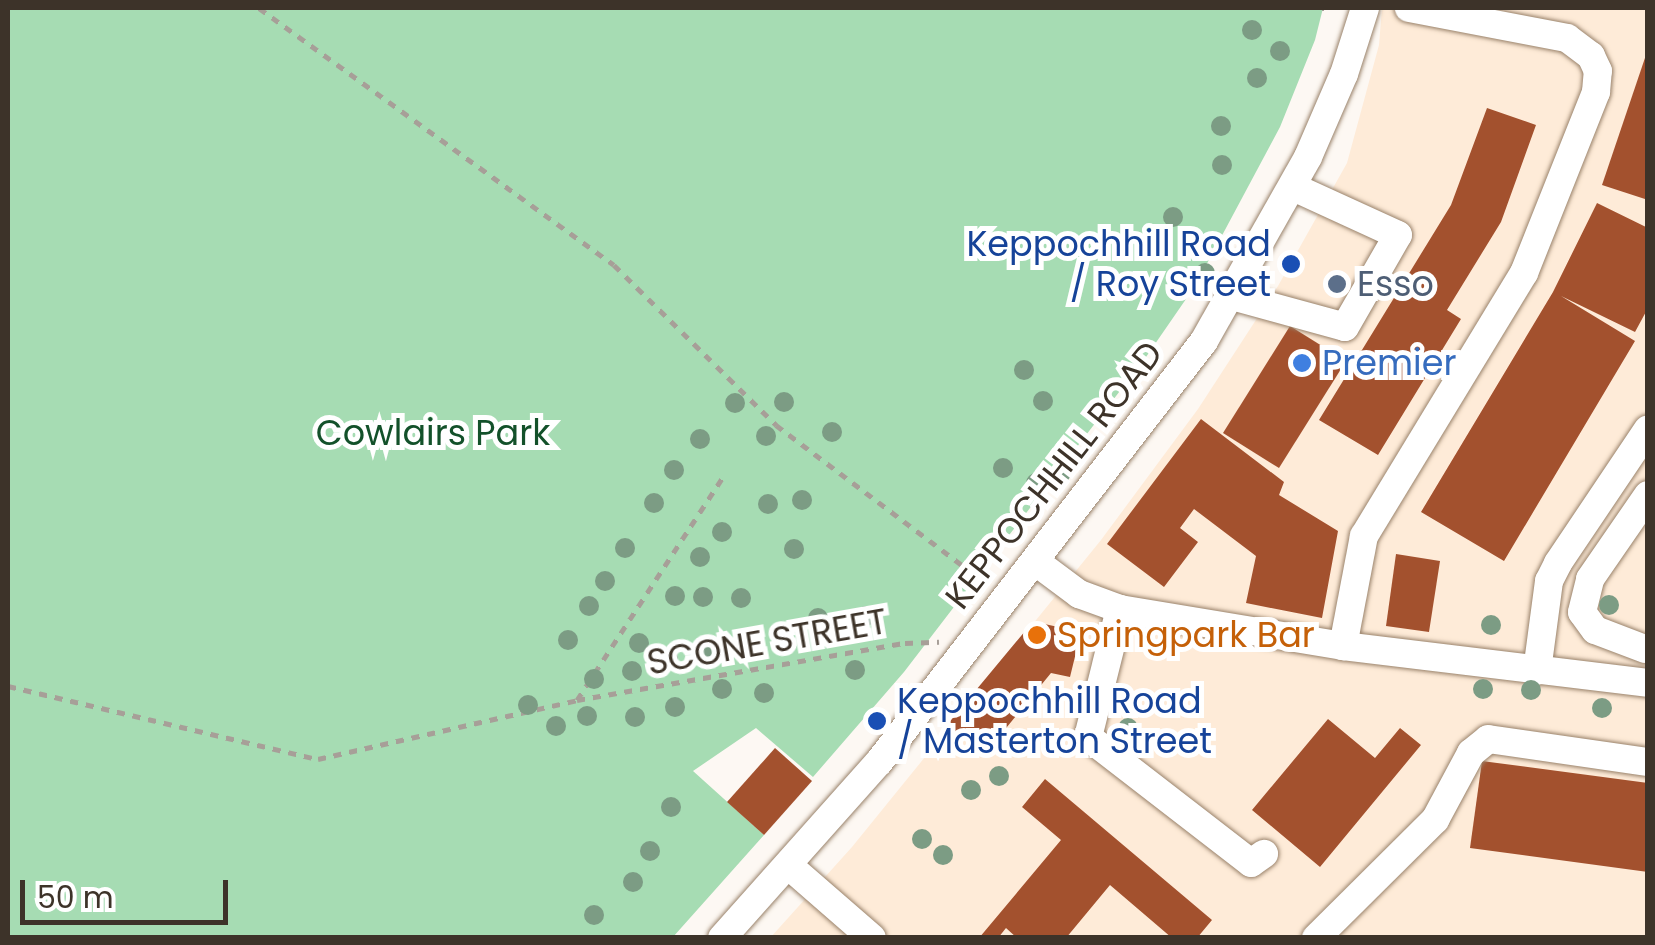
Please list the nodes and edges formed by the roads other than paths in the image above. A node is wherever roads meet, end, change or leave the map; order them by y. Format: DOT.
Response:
graph roads {
  1 [pos="1365,8"];
  2 [pos="1409,8"];
  3 [pos="1293,187"];
  4 [pos="1232,296"];
  5 [pos="1648,429"];
  6 [pos="1648,494"];
  7 [pos="1036,562"];
  8 [pos="1120,609"];
  9 [pos="1343,646"];
  10 [pos="1646,649"];
  11 [pos="1537,672"];
  12 [pos="1648,683"];
  13 [pos="1648,762"];
  14 [pos="1264,854"];
  15 [pos="788,865"];
  16 [pos="722,938"];
  17 [pos="872,938"];
  18 [pos="1316,938"];
  1 -- 3 [label="street, KEPPOCHHILL ROAD"];
  2 -- 9 [label="street"];
  3 -- 4 [label="street, KEPPOCHHILL ROAD"];
  3 -- 4 [label="street"];
  4 -- 7 [label="street, KEPPOCHHILL ROAD"];
  5 -- 11 [label="street"];
  6 -- 10 [label="street"];
  7 -- 8 [label="street"];
  7 -- 15 [label="street, KEPPOCHHILL ROAD"];
  8 -- 9 [label="street"];
  8 -- 14 [label="street"];
  9 -- 11 [label="street"];
  11 -- 12 [label="street"];
  13 -- 18 [label="street"];
  15 -- 16 [label="street, KEPPOCHHILL ROAD"];
  15 -- 17 [label="street"];
}
